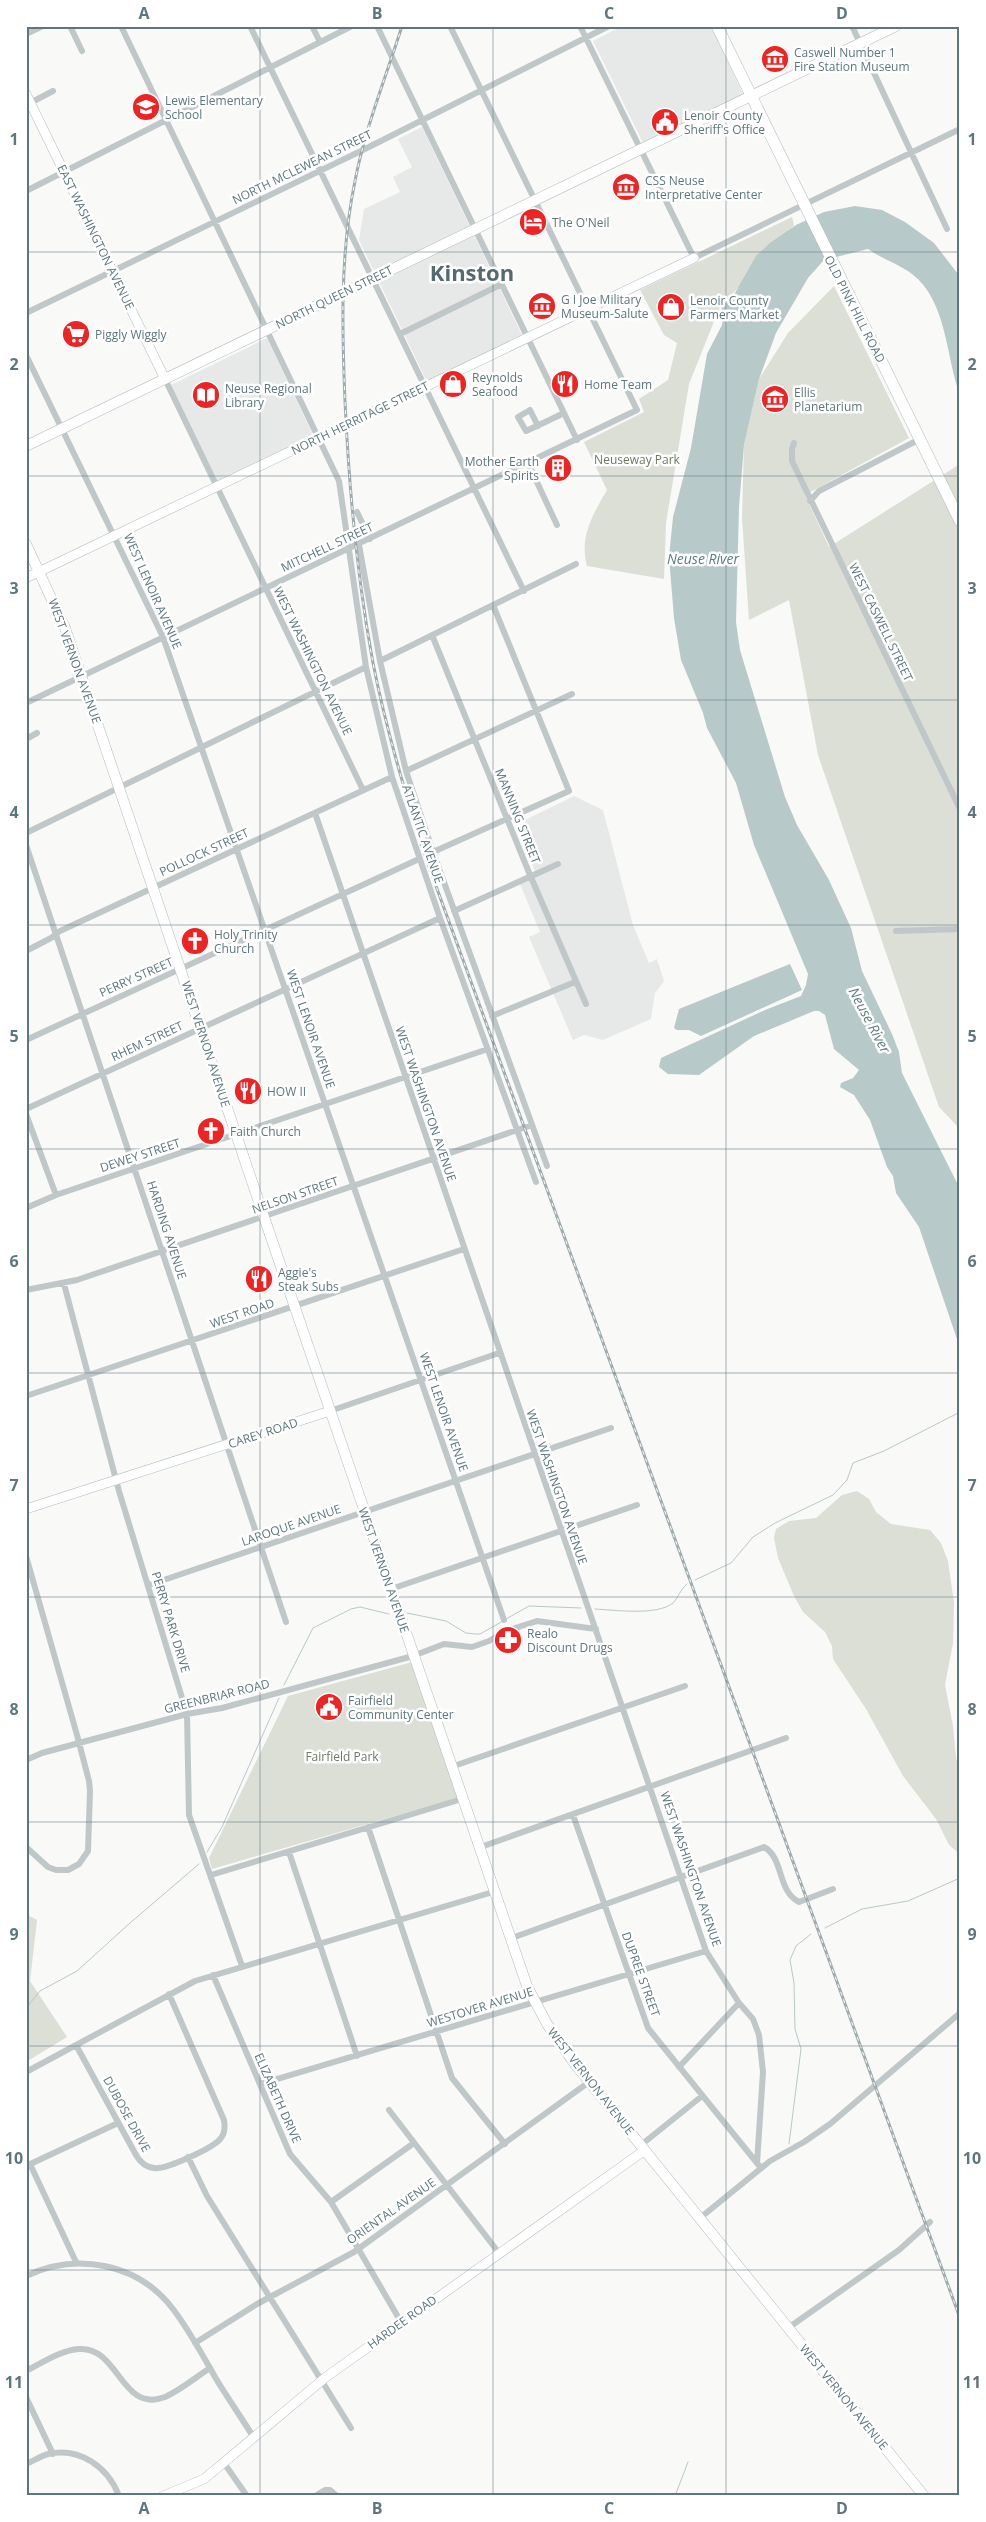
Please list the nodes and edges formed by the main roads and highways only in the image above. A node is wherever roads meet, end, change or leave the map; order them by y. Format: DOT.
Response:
graph roads {
  1 [pos="717,26"];
  2 [pos="896,26"];
  3 [pos="751,95"];
  4 [pos="26,446"];
  5 [pos="960,521"];
  6 [pos="26,544"];
  7 [pos="924,2496"];
  1 -- 3 [label="highway, OLD PINK HILL ROAD"];
  2 -- 3 [label="main road, NORTH QUEEN STREET"];
  3 -- 4 [label="main road, NORTH QUEEN STREET"];
  3 -- 5 [label="highway, OLD PINK HILL ROAD"];
  6 -- 7 [label="main road, WEST VERNON AVENUE"];
}
